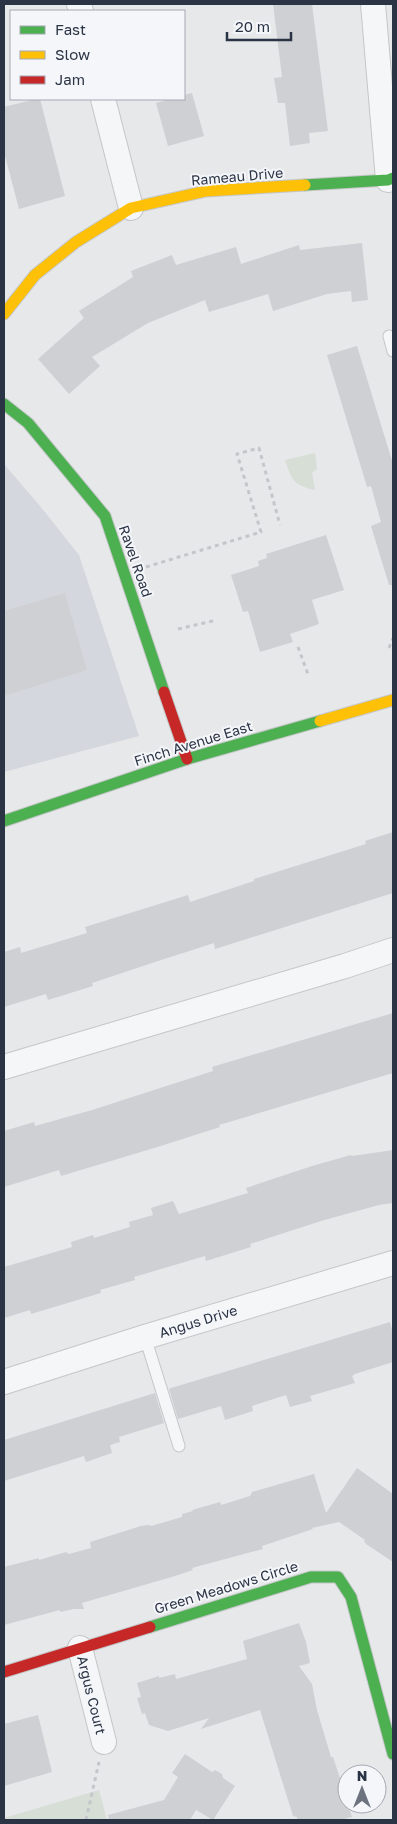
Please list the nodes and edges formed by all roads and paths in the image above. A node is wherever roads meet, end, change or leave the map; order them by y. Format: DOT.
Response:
graph roads {
  1 [pos="373,4"];
  2 [pos="103,100"];
  3 [pos="391,179"];
  4 [pos="130,208"];
  5 [pos="4,314"];
  6 [pos="389,336"];
  7 [pos="393,351"];
  8 [pos="4,404"];
  9 [pos="280,525"];
  10 [pos="125,574"];
  11 [pos="217,620"];
  12 [pos="178,630"];
  13 [pos="393,638"];
  14 [pos="298,647"];
  15 [pos="389,648"];
  16 [pos="309,677"];
  17 [pos="393,700"];
  18 [pos="187,759"];
  19 [pos="4,821"];
  20 [pos="393,950"];
  21 [pos="4,1067"];
  22 [pos="393,1264"];
  23 [pos="145,1337"];
  24 [pos="4,1382"];
  25 [pos="179,1446"];
  26 [pos="80,1648"];
  27 [pos="4,1672"];
  28 [pos="104,1742"];
  29 [pos="393,1754"];
  30 [pos="86,1820"];
  1 -- 3 [label="street"];
  2 -- 4 [label="street"];
  3 -- 4 [label="street, Rameau Drive"];
  4 -- 5 [label="street, Rameau Drive"];
  6 -- 7 [label="lane"];
  8 -- 10 [label="street, Ravel Road"];
  9 -- 10 [label="path"];
  10 -- 18 [label="street, Ravel Road"];
  11 -- 12 [label="path"];
  13 -- 15 [label="path"];
  14 -- 16 [label="path"];
  17 -- 18 [label="street, Finch Avenue East"];
  18 -- 19 [label="street, Finch Avenue East"];
  20 -- 21 [label="street"];
  22 -- 23 [label="street, Angus Drive"];
  23 -- 24 [label="street, Angus Drive"];
  23 -- 25 [label="lane"];
  26 -- 27 [label="street, Green Meadows Circle"];
  26 -- 28 [label="street, Argus Court"];
  26 -- 29 [label="street, Green Meadows Circle"];
  28 -- 30 [label="path"];
}
